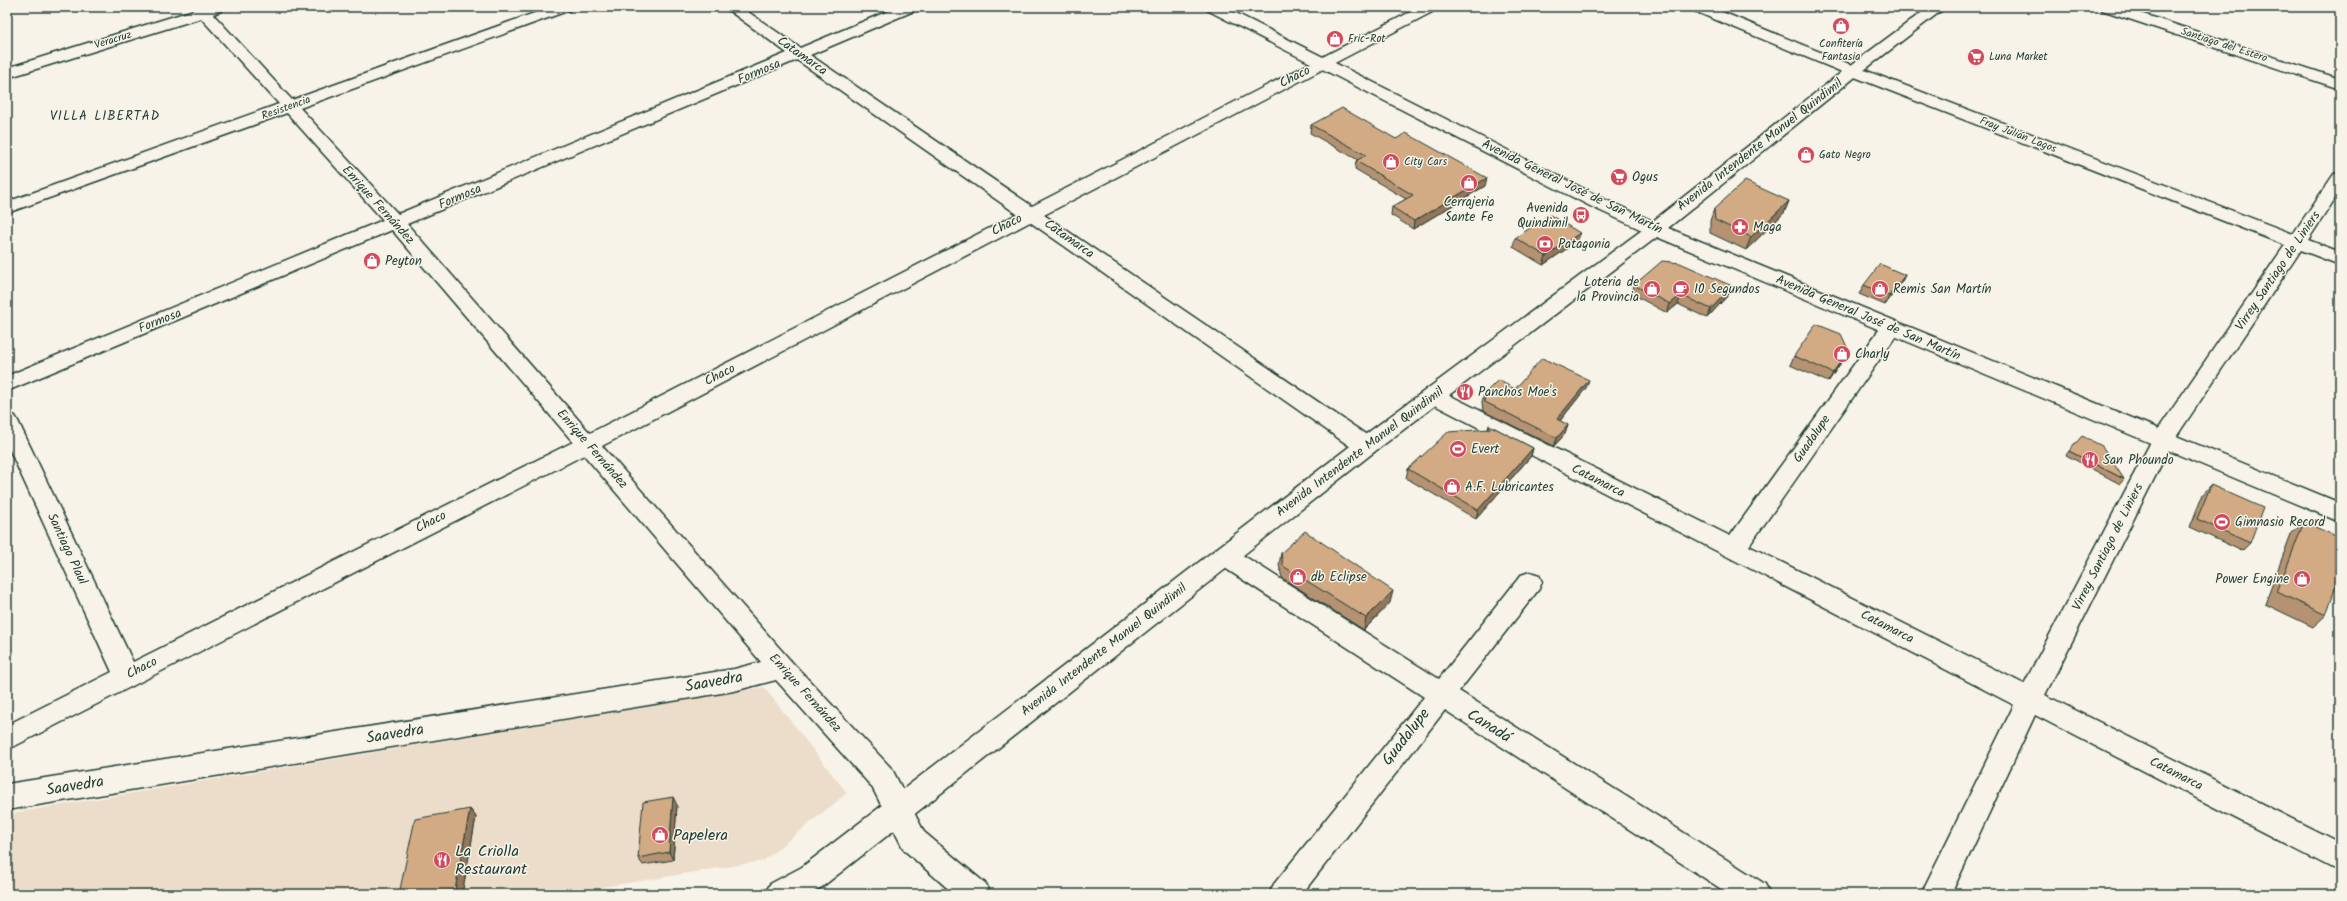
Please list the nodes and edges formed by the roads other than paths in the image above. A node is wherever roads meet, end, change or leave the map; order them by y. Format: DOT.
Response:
graph roads {
  1 [pos="565,7"];
  2 [pos="731,7"];
  3 [pos="911,7"];
  4 [pos="1212,7"];
  5 [pos="1431,7"];
  6 [pos="1697,7"];
  7 [pos="1939,7"];
  8 [pos="2107,7"];
  9 [pos="207,9"];
  10 [pos="800,55"];
  11 [pos="1323,62"];
  12 [pos="1853,72"];
  13 [pos="7,74"];
  14 [pos="2340,84"];
  15 [pos="288,107"];
  16 [pos="2340,178"];
  17 [pos="7,208"];
  18 [pos="1030,213"];
  19 [pos="396,223"];
  20 [pos="1655,229"];
  21 [pos="2297,243"];
  22 [pos="2340,259"];
  23 [pos="1891,328"];
  24 [pos="7,384"];
  25 [pos="1434,396"];
  26 [pos="7,421"];
  27 [pos="2163,440"];
  28 [pos="587,444"];
  29 [pos="1366,446"];
  30 [pos="2340,514"];
  31 [pos="1734,550"];
  32 [pos="1225,556"];
  33 [pos="1530,582"];
  34 [pos="781,668"];
  35 [pos="127,676"];
  36 [pos="1440,695"];
  37 [pos="2030,699"];
  38 [pos="7,738"];
  39 [pos="7,797"];
  40 [pos="899,810"];
  41 [pos="2340,858"];
  42 [pos="780,894"];
  43 [pos="976,894"];
  44 [pos="1284,894"];
  45 [pos="1755,894"];
  46 [pos="1936,894"];
  1 -- 15 [label="street, Resistencia"];
  2 -- 10 [label="street, Catamarca"];
  3 -- 10 [label="street, Formosa"];
  4 -- 11 [label="street, Avenida General José de San Martín"];
  5 -- 11 [label="street, Chaco"];
  6 -- 12 [label="street, Fray Julián Lagos"];
  7 -- 12 [label="street, Avenida Intendente Manuel Quindimil"];
  8 -- 14 [label="street, Santiago del Estero"];
  9 -- 13 [label="street, Veracruz"];
  9 -- 15 [label="street, Enrique Fernández"];
  10 -- 18 [label="street, Catamarca"];
  10 -- 19 [label="street, Formosa"];
  11 -- 18 [label="street, Chaco"];
  11 -- 20 [label="street, Avenida General José de San Martín"];
  12 -- 20 [label="street, Avenida Intendente Manuel Quindimil"];
  12 -- 21 [label="street, Fray Julián Lagos"];
  15 -- 17 [label="street, Resistencia"];
  15 -- 19 [label="street, Enrique Fernández"];
  16 -- 21 [label="street, Virrey Santiago de Liniers"];
  18 -- 28 [label="street, Chaco"];
  18 -- 29 [label="street, Catamarca"];
  19 -- 24 [label="street, Formosa"];
  19 -- 28 [label="street, Enrique Fernández"];
  20 -- 23 [label="street, Avenida General José de San Martín"];
  20 -- 25 [label="street, Avenida Intendente Manuel Quindimil"];
  21 -- 22 [label="street, Fray Julián Lagos"];
  21 -- 27 [label="street, Virrey Santiago de Liniers"];
  23 -- 27 [label="street, Avenida General José de San Martín"];
  23 -- 31 [label="street, Guadalupe"];
  25 -- 29 [label="street, Avenida Intendente Manuel Quindimil"];
  25 -- 31 [label="street, Catamarca"];
  26 -- 35 [label="street, Santiago Plaul"];
  27 -- 30 [label="street, Avenida General José de San Martín"];
  27 -- 37 [label="street, Virrey Santiago de Liniers"];
  28 -- 34 [label="street, Enrique Fernández"];
  28 -- 35 [label="street, Chaco"];
  29 -- 32 [label="street, Avenida Intendente Manuel Quindimil"];
  31 -- 37 [label="street, Catamarca"];
  32 -- 36 [label="street, Canadá"];
  32 -- 40 [label="street, Avenida Intendente Manuel Quindimil"];
  33 -- 36 [label="street, Guadalupe"];
  34 -- 39 [label="street, Saavedra"];
  34 -- 40 [label="street, Enrique Fernández"];
  35 -- 38 [label="street, Chaco"];
  36 -- 44 [label="street, Guadalupe"];
  36 -- 45 [label="street, Canadá"];
  37 -- 41 [label="street, Catamarca"];
  37 -- 46 [label="street, Virrey Santiago de Liniers"];
  40 -- 42 [label="street, Avenida Intendente Manuel Quindimil"];
  40 -- 43 [label="street, Enrique Fernández"];
}
